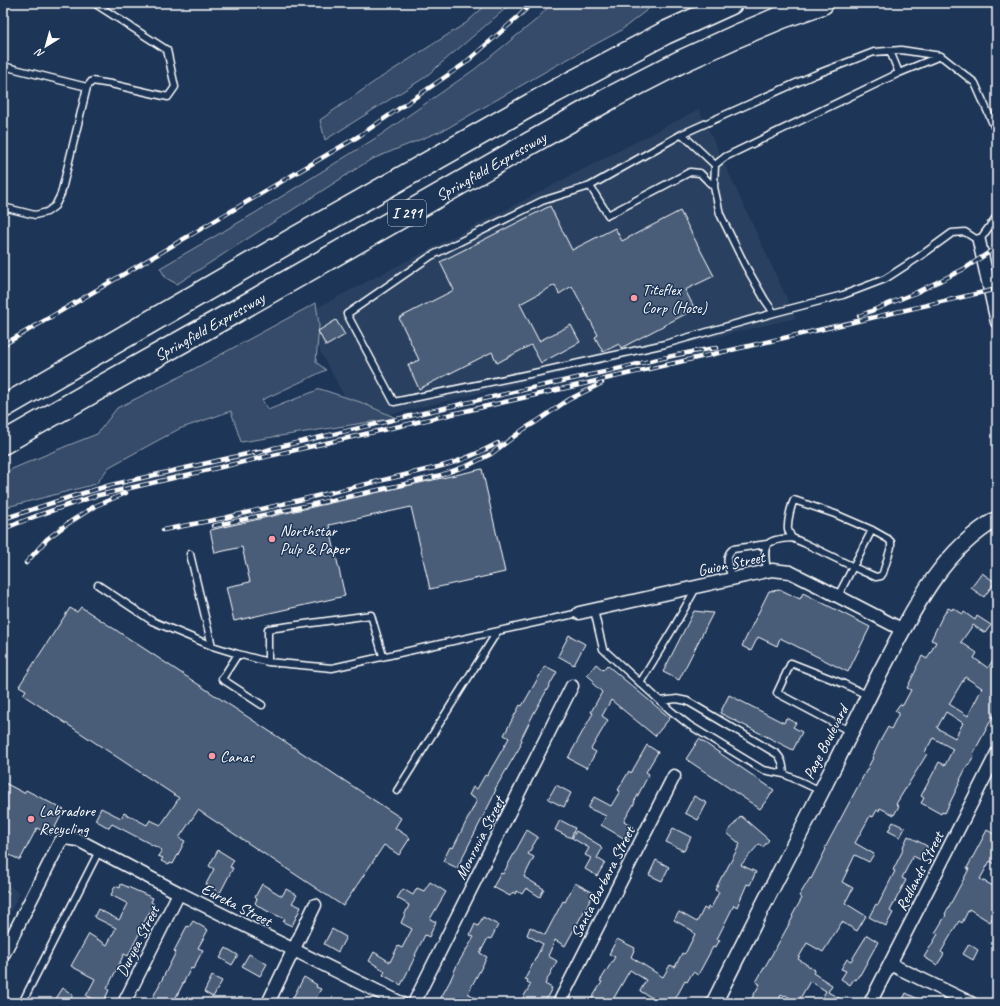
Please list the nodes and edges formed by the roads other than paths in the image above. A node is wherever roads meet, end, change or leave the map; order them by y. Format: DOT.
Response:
graph roads {
  1 [pos="94,3"];
  2 [pos="731,3"];
  3 [pos="822,3"];
  4 [pos="890,51"];
  5 [pos="941,56"];
  6 [pos="3,66"];
  7 [pos="900,73"];
  8 [pos="87,87"];
  9 [pos="997,133"];
  10 [pos="682,134"];
  11 [pos="715,165"];
  12 [pos="590,186"];
  13 [pos="714,187"];
  14 [pos="3,207"];
  15 [pos="997,216"];
  16 [pos="979,241"];
  17 [pos="774,313"];
  18 [pos="997,322"];
  19 [pos="3,407"];
  20 [pos="3,443"];
  21 [pos="997,519"];
  22 [pos="872,530"];
  23 [pos="792,538"];
  24 [pos="767,544"];
  25 [pos="190,554"];
  26 [pos="853,566"];
  27 [pos="767,571"];
  28 [pos="732,579"];
  29 [pos="98,585"];
  30 [pos="697,587"];
  31 [pos="838,596"];
  32 [pos="594,610"];
  33 [pos="579,613"];
  34 [pos="902,630"];
  35 [pos="497,632"];
  36 [pos="212,646"];
  37 [pos="238,654"];
  38 [pos="383,656"];
  39 [pos="268,662"];
  40 [pos="640,683"];
  41 [pos="572,686"];
  42 [pos="869,696"];
  43 [pos="660,701"];
  44 [pos="262,705"];
  45 [pos="850,732"];
  46 [pos="997,753"];
  47 [pos="784,774"];
  48 [pos="674,776"];
  49 [pos="397,791"];
  50 [pos="821,791"];
  51 [pos="99,851"];
  52 [pos="179,893"];
  53 [pos="316,906"];
  54 [pos="7,937"];
  55 [pos="294,951"];
  56 [pos="3,955"];
  57 [pos="890,964"];
  58 [pos="22,1003"];
  59 [pos="124,1003"];
  60 [pos="268,1003"];
  61 [pos="400,1003"];
  62 [pos="414,1003"];
  63 [pos="559,1003"];
  64 [pos="714,1003"];
  65 [pos="870,1003"];
  66 [pos="971,1003"];
  1 -- 8 [label="lane"];
  2 -- 19 [label="highway, Springfield Expressway / I 291"];
  3 -- 20 [label="highway, Springfield Expressway / I 291"];
  4 -- 5 [label="lane"];
  4 -- 7 [label="lane"];
  4 -- 10 [label="lane"];
  5 -- 7 [label="lane"];
  5 -- 9 [label="lane"];
  6 -- 8 [label="lane"];
  7 -- 11 [label="lane"];
  8 -- 14 [label="lane"];
  10 -- 11 [label="lane"];
  10 -- 12 [label="lane"];
  11 -- 13 [label="lane"];
  12 -- 13 [label="lane"];
  12 -- 17 [label="lane"];
  13 -- 17 [label="lane"];
  15 -- 16 [label="lane"];
  16 -- 17 [label="lane"];
  16 -- 18 [label="street"];
  21 -- 34 [label="street, Page Boulevard"];
  22 -- 23 [label="lane"];
  22 -- 26 [label="lane"];
  22 -- 26 [label="lane"];
  23 -- 24 [label="lane"];
  23 -- 26 [label="lane"];
  24 -- 27 [label="lane"];
  24 -- 28 [label="lane"];
  25 -- 36 [label="lane"];
  26 -- 31 [label="lane"];
  27 -- 28 [label="street, Guion Street"];
  27 -- 31 [label="street, Guion Street"];
  28 -- 30 [label="street, Guion Street"];
  29 -- 36 [label="lane"];
  30 -- 32 [label="street, Guion Street"];
  30 -- 40 [label="lane"];
  31 -- 34 [label="street, Guion Street"];
  32 -- 33 [label="street, Guion Street"];
  32 -- 40 [label="lane"];
  33 -- 35 [label="lane"];
  34 -- 42 [label="street, Page Boulevard"];
  35 -- 38 [label="lane"];
  35 -- 49 [label="lane"];
  36 -- 37 [label="lane"];
  37 -- 39 [label="lane"];
  37 -- 44 [label="lane"];
  38 -- 39 [label="lane"];
  38 -- 39 [label="lane"];
  40 -- 43 [label="lane"];
  41 -- 62 [label="street, Monrovia Street"];
  42 -- 45 [label="street, Page Boulevard"];
  42 -- 45 [label="lane"];
  43 -- 47 [label="lane"];
  43 -- 47 [label="lane"];
  45 -- 50 [label="street, Page Boulevard"];
  46 -- 57 [label="street, Redlands Street"];
  47 -- 50 [label="lane"];
  48 -- 63 [label="street, Santa Barbara Street"];
  50 -- 64 [label="street, Page Boulevard"];
  51 -- 52 [label="street, Eureka Street"];
  51 -- 54 [label="street, Eureka Street"];
  51 -- 58 [label="lane"];
  52 -- 55 [label="street, Eureka Street"];
  52 -- 59 [label="street, Duryea Street"];
  53 -- 55 [label="street"];
  54 -- 56 [label="street"];
  55 -- 60 [label="street"];
  55 -- 61 [label="street, Eureka Street"];
  57 -- 65 [label="street, Redlands Street"];
  57 -- 66 [label="street"];
}
